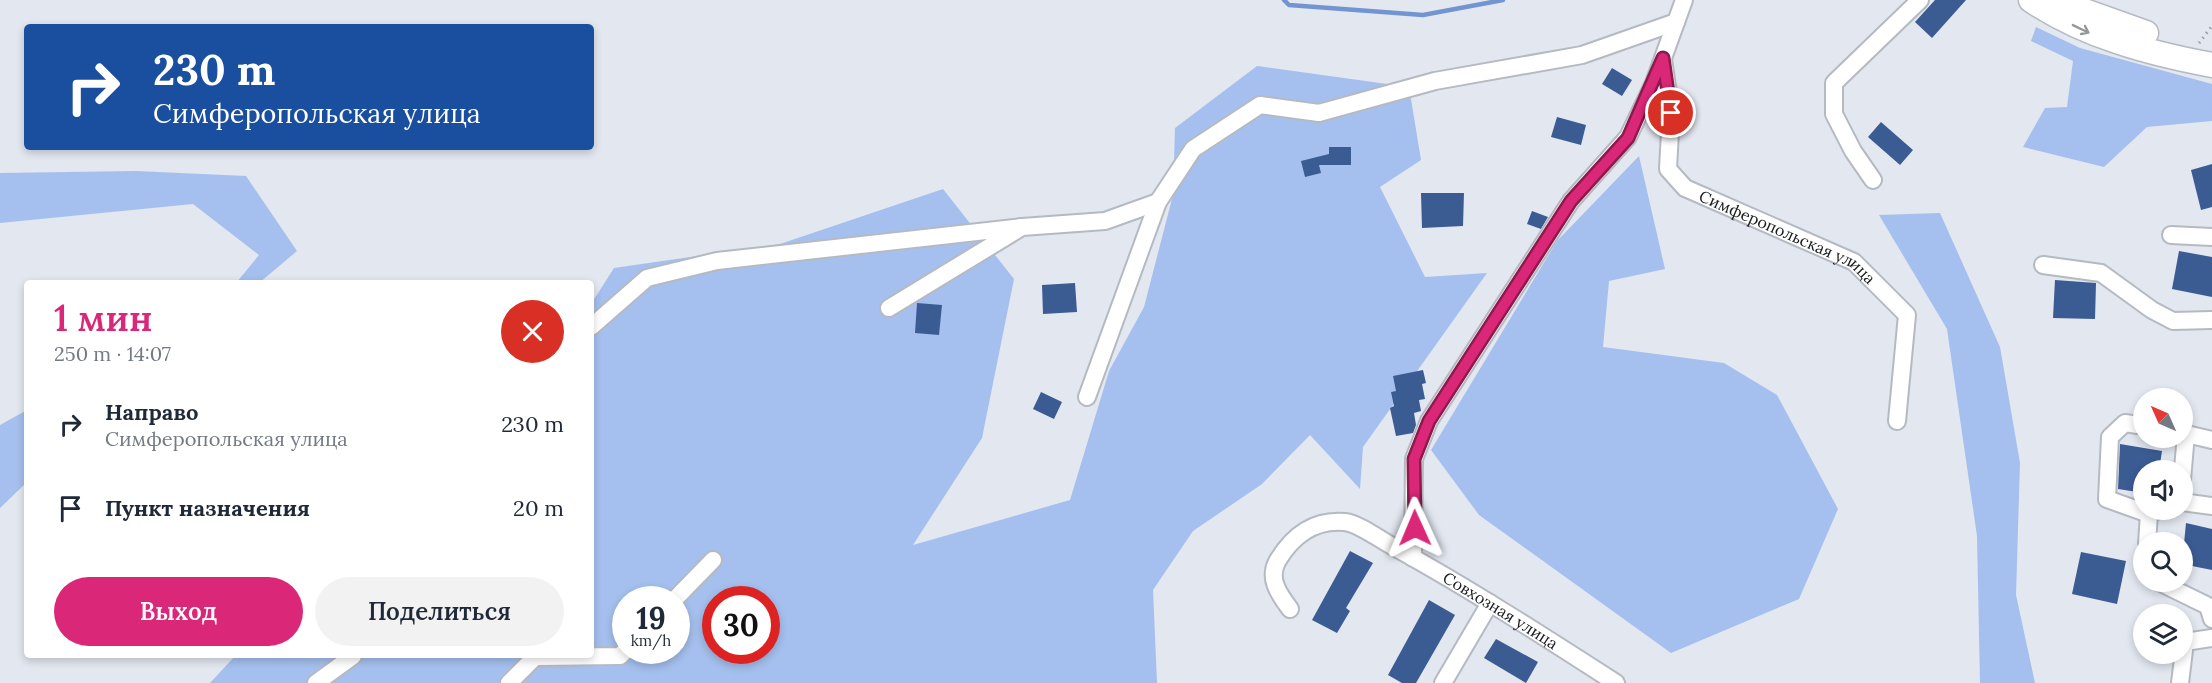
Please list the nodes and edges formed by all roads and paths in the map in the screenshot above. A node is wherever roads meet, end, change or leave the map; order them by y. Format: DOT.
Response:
graph roads {
  1 [pos="1684,0"];
  2 [pos="1920,0"];
  3 [pos="2031,0"];
  4 [pos="2062,0"];
  5 [pos="1676,22"];
  6 [pos="2212,50"];
  7 [pos="1663,58"];
  8 [pos="2212,65"];
  9 [pos="1873,180"];
  10 [pos="1158,201"];
  11 [pos="1022,227"];
  12 [pos="2171,235"];
  13 [pos="2212,237"];
  14 [pos="2043,265"];
  15 [pos="889,308"];
  16 [pos="2212,320"];
  17 [pos="594,324"];
  18 [pos="1087,397"];
  19 [pos="1897,421"];
  20 [pos="2133,424"];
  21 [pos="2193,436"];
  22 [pos="2212,440"];
  23 [pos="2193,503"];
  24 [pos="2133,506"];
  25 [pos="2212,506"];
  26 [pos="1413,558"];
  27 [pos="713,560"];
  28 [pos="688,586"];
  29 [pos="2179,592"];
  30 [pos="1490,603"];
  31 [pos="1290,609"];
  32 [pos="2212,619"];
  33 [pos="2212,638"];
  34 [pos="594,656"];
  35 [pos="612,656"];
  36 [pos="350,658"];
  37 [pos="534,658"];
  38 [pos="316,683"];
  39 [pos="508,683"];
  40 [pos="1443,683"];
  41 [pos="1616,683"];
  42 [pos="2180,683"];
  1 -- 5 [label="street, Симферопольская улица"];
  2 -- 9 [label="street"];
  3 -- 8 [label="highway, one-way"];
  4 -- 6 [label="highway"];
  5 -- 7 [label="street, Симферопольская улица"];
  5 -- 10 [label="street"];
  7 -- 19 [label="street, Симферопольская улица"];
  7 -- 26 [label="street, Симферопольская улица"];
  10 -- 11 [label="street"];
  10 -- 18 [label="street"];
  11 -- 15 [label="street"];
  11 -- 17 [label="street"];
  12 -- 13 [label="street"];
  14 -- 16 [label="street"];
  20 -- 24 [label="street"];
  21 -- 22 [label="street"];
  23 -- 25 [label="street"];
  26 -- 30 [label="street, Совхозная улица"];
  26 -- 31 [label="street, Совхозная улица"];
  27 -- 28 [label="street"];
  29 -- 32 [label="street"];
  30 -- 40 [label="street"];
  30 -- 41 [label="street, Совхозная улица"];
  33 -- 42 [label="street"];
  34 -- 35 [label="street"];
  36 -- 38 [label="street"];
  37 -- 39 [label="street"];
}
